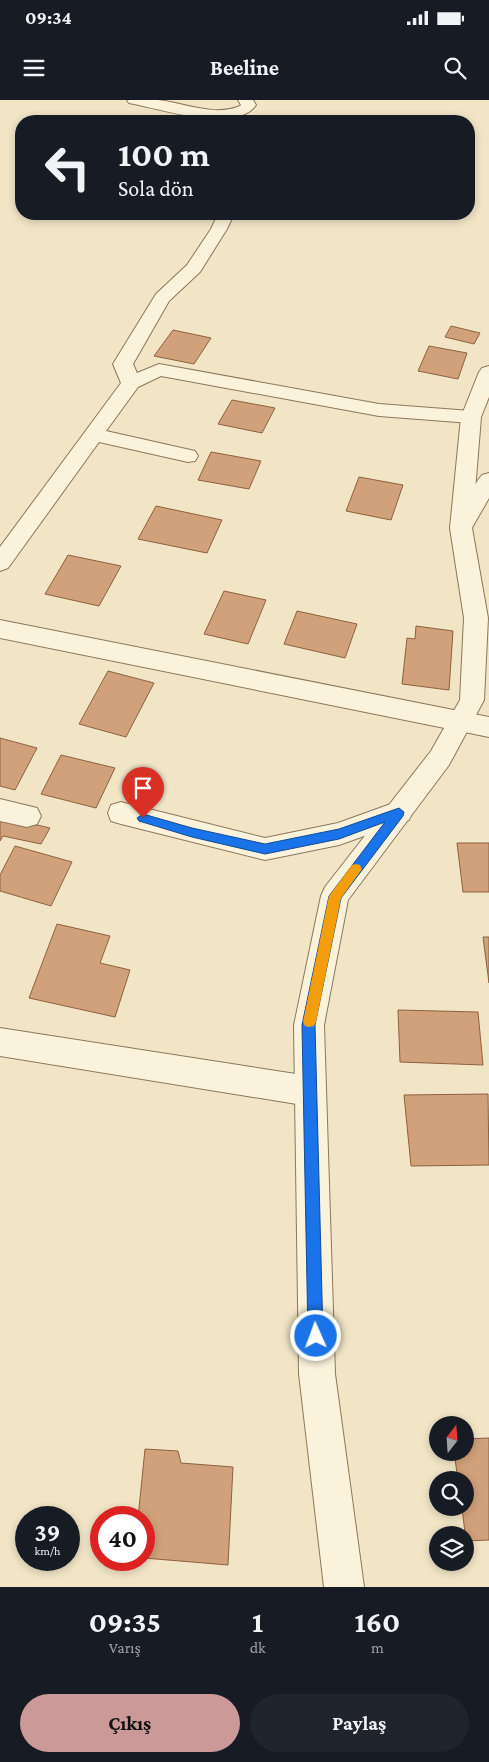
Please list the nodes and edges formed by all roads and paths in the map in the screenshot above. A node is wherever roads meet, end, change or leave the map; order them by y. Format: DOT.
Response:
graph roads {
  1 [pos="134,100"];
  2 [pos="247,102"];
  3 [pos="255,115"];
  4 [pos="223,220"];
  5 [pos="487,382"];
  6 [pos="131,383"];
  7 [pos="471,417"];
  8 [pos="95,435"];
  9 [pos="188,456"];
  10 [pos="489,480"];
  11 [pos="461,528"];
  12 [pos="0,563"];
  13 [pos="0,629"];
  14 [pos="460,720"];
  15 [pos="489,727"];
  16 [pos="0,810"];
  17 [pos="399,812"];
  18 [pos="121,813"];
  19 [pos="27,816"];
  20 [pos="0,1042"];
  21 [pos="309,1091"];
  22 [pos="351,1587"];
  1 -- 2 [label="street"];
  2 -- 3 [label="street"];
  4 -- 6 [label="street"];
  5 -- 7 [label="street"];
  6 -- 7 [label="street"];
  6 -- 8 [label="street"];
  7 -- 11 [label="street"];
  8 -- 9 [label="street"];
  8 -- 12 [label="street"];
  10 -- 11 [label="street"];
  11 -- 14 [label="street"];
  13 -- 14 [label="street"];
  14 -- 15 [label="street"];
  14 -- 17 [label="street"];
  16 -- 19 [label="street"];
  17 -- 18 [label="street"];
  17 -- 21 [label="street"];
  20 -- 21 [label="street"];
  21 -- 22 [label="street"];
}
